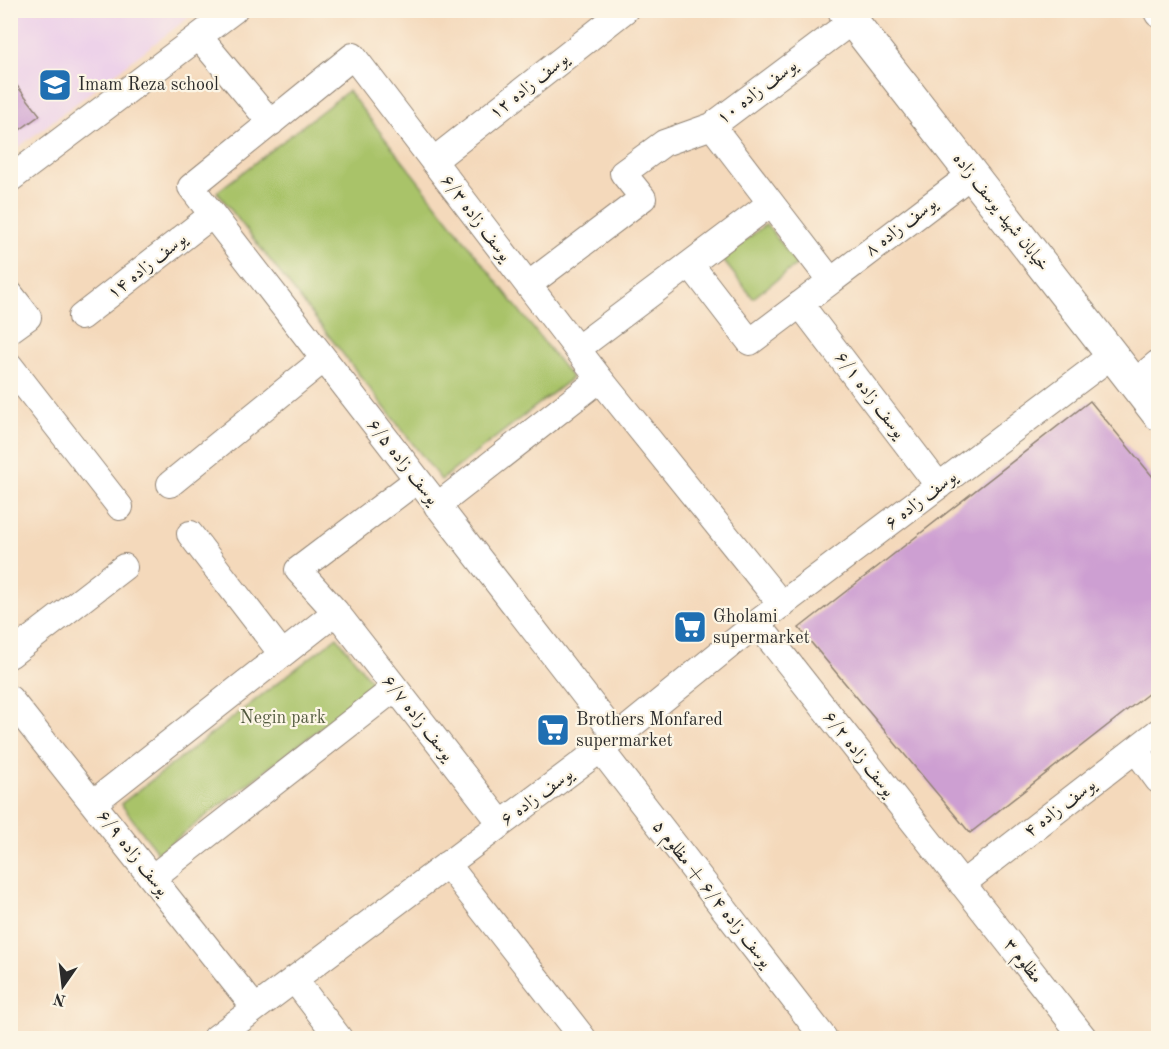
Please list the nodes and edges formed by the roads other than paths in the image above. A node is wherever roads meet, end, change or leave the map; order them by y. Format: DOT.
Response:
graph roads {
  1 [pos="234,10"];
  2 [pos="625,10"];
  3 [pos="1156,10"];
  4 [pos="1158,14"];
  5 [pos="848,16"];
  6 [pos="200,38"];
  7 [pos="271,123"];
  8 [pos="712,126"];
  9 [pos="433,161"];
  10 [pos="972,174"];
  11 [pos="10,179"];
  12 [pos="771,203"];
  13 [pos="212,215"];
  14 [pos="690,264"];
  15 [pos="831,280"];
  16 [pos="528,285"];
  17 [pos="10,294"];
  18 [pos="800,304"];
  19 [pos="81,317"];
  20 [pos="10,330"];
  21 [pos="577,349"];
  22 [pos="1112,355"];
  23 [pos="324,359"];
  24 [pos="1158,363"];
  25 [pos="10,366"];
  26 [pos="600,379"];
  27 [pos="1134,383"];
  28 [pos="1158,414"];
  29 [pos="417,480"];
  30 [pos="170,484"];
  31 [pos="939,486"];
  32 [pos="437,506"];
  33 [pos="120,507"];
  34 [pos="190,534"];
  35 [pos="124,567"];
  36 [pos="782,605"];
  37 [pos="336,612"];
  38 [pos="758,623"];
  39 [pos="282,654"];
  40 [pos="10,655"];
  41 [pos="396,688"];
  42 [pos="10,699"];
  43 [pos="1158,732"];
  44 [pos="609,743"];
  45 [pos="1136,750"];
  46 [pos="1158,780"];
  47 [pos="93,803"];
  48 [pos="501,823"];
  49 [pos="447,864"];
  50 [pos="152,878"];
  51 [pos="962,884"];
  52 [pos="294,979"];
  53 [pos="255,1008"];
  54 [pos="216,1038"];
  55 [pos="339,1038"];
  56 [pos="583,1038"];
  57 [pos="824,1038"];
  58 [pos="1084,1038"];
  1 -- 6 [label="street"];
  2 -- 9 [label="street, یوسف زاده ۱۲"];
  3 -- 4 [label="street"];
  5 -- 8 [label="street, یوسف زاده ۱۰"];
  5 -- 10 [label="street, خیابان شهید یوسف زاده"];
  6 -- 7 [label="street"];
  6 -- 11 [label="street"];
  7 -- 9 [label="street, یوسف زاده ۶/۳"];
  7 -- 13 [label="street, یوسف زاده ۶/۵"];
  8 -- 12 [label="street"];
  8 -- 16 [label="street, یوسف زاده ۱۰"];
  9 -- 16 [label="street, یوسف زاده ۶/۳"];
  10 -- 15 [label="street, یوسف زاده ۸"];
  10 -- 22 [label="street, خیابان شهید یوسف زاده"];
  12 -- 14 [label="street"];
  12 -- 15 [label="street"];
  13 -- 19 [label="street, یوسف زاده ۱۴"];
  13 -- 23 [label="street, یوسف زاده ۶/۵"];
  14 -- 18 [label="street, یوسف زاده ۸"];
  14 -- 21 [label="street"];
  15 -- 18 [label="street, یوسف زاده ۸"];
  16 -- 21 [label="street, یوسف زاده ۶/۳"];
  17 -- 20 [label="street"];
  18 -- 31 [label="street, یوسف زاده ۶/۱"];
  21 -- 26 [label="street, یوسف زاده ۶/۳"];
  22 -- 27 [label="street, خیابان شهید یوسف زاده"];
  22 -- 31 [label="street, یوسف زاده ۶"];
  23 -- 29 [label="street, یوسف زاده ۶/۵"];
  23 -- 30 [label="street"];
  24 -- 27 [label="street"];
  25 -- 33 [label="street"];
  26 -- 32 [label="street"];
  26 -- 36 [label="street, یوسف زاده ۶/۳"];
  27 -- 28 [label="street, خیابان شهید یوسف زاده"];
  29 -- 32 [label="street, یوسف زاده ۶/۵"];
  29 -- 37 [label="street, یوسف زاده ۶/۷"];
  31 -- 36 [label="street, یوسف زاده ۶"];
  32 -- 44 [label="street, یوسف زاده ۶/۵"];
  34 -- 39 [label="street"];
  35 -- 40 [label="street"];
  36 -- 38 [label="street, یوسف زاده ۶"];
  37 -- 39 [label="street"];
  37 -- 41 [label="street, یوسف زاده ۶/۷"];
  38 -- 44 [label="street, یوسف زاده ۶"];
  38 -- 51 [label="street, یوسف زاده ۶/۲"];
  39 -- 47 [label="street"];
  41 -- 48 [label="street, یوسف زاده ۶/۷"];
  41 -- 50 [label="street"];
  42 -- 47 [label="street, یوسف زاده ۶/۹"];
  43 -- 45 [label="street, یوسف زاده ۴"];
  44 -- 48 [label="street, یوسف زاده ۶"];
  44 -- 57 [label="street, یوسف زاده ۶/۴ + مظلوم ۵"];
  45 -- 46 [label="street"];
  45 -- 51 [label="street, یوسف زاده ۴"];
  47 -- 50 [label="street, یوسف زاده ۶/۹"];
  48 -- 49 [label="street, یوسف زاده ۶"];
  49 -- 52 [label="street, یوسف زاده ۶"];
  49 -- 56 [label="street"];
  50 -- 53 [label="street, یوسف زاده ۶/۹"];
  51 -- 58 [label="street, مظلوم ۳"];
  52 -- 53 [label="street, یوسف زاده ۶"];
  52 -- 55 [label="street"];
  53 -- 54 [label="street, یوسف زاده ۶"];
}
